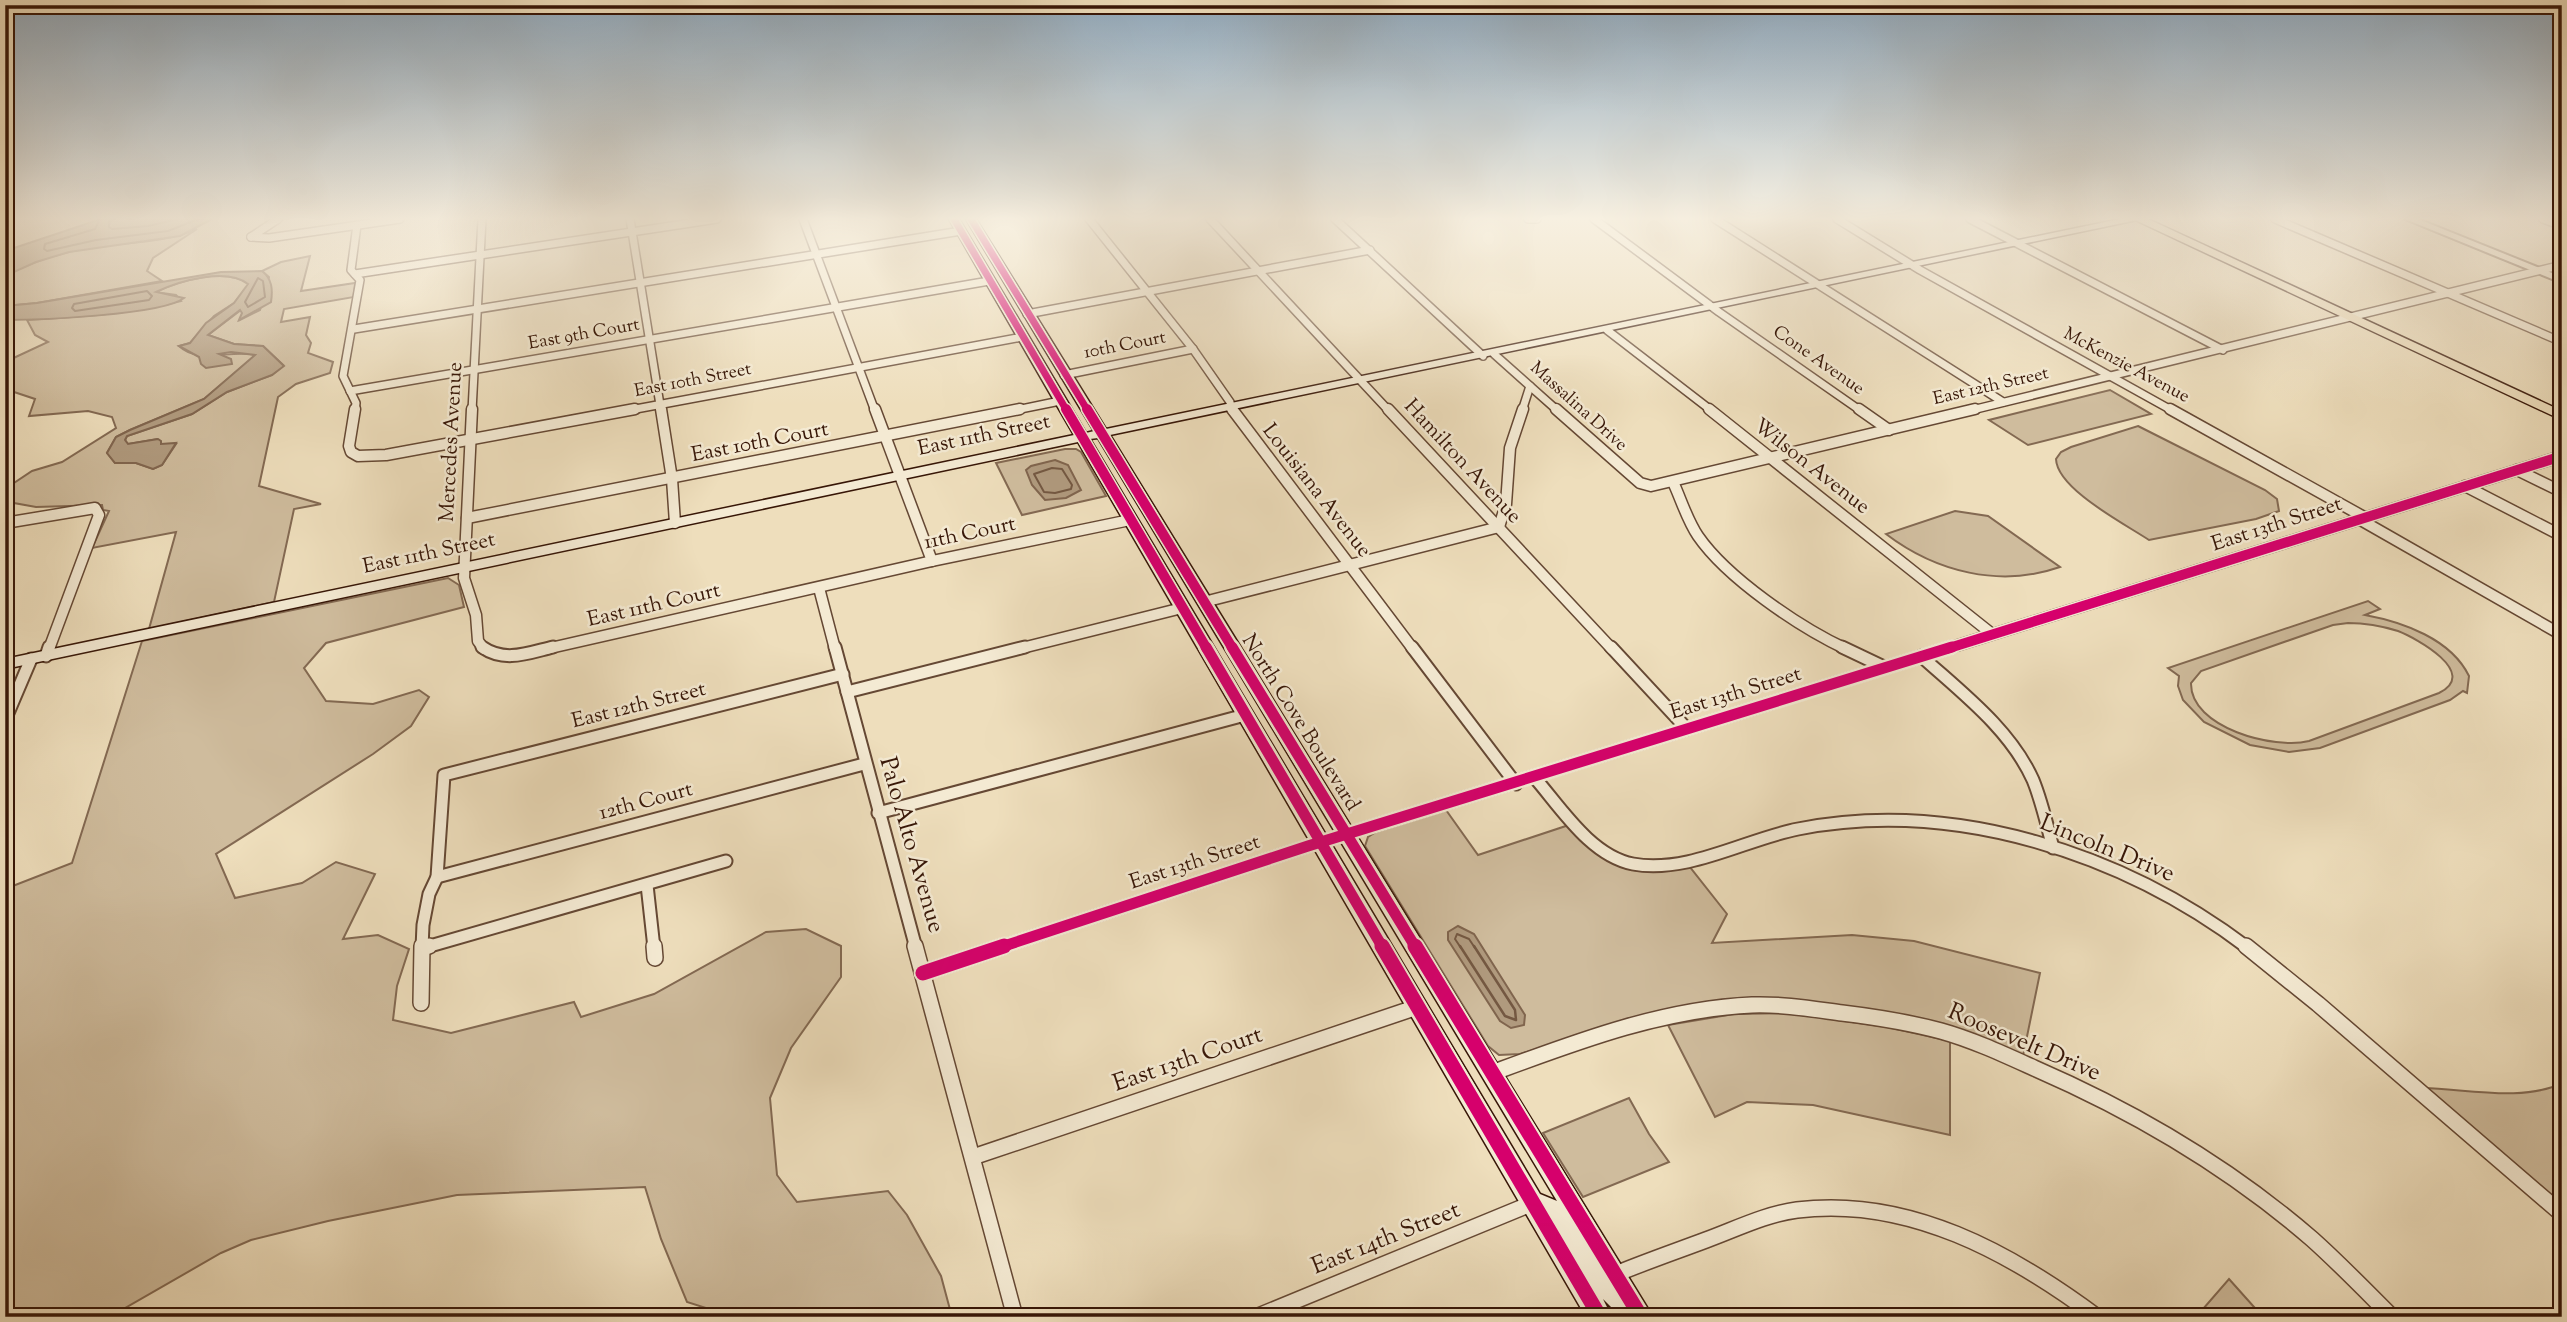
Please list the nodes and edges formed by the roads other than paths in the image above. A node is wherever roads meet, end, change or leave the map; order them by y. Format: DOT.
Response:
graph roads {
  1 [pos="360,281"];
  2 [pos="480,281"];
  3 [pos="655,281"];
  4 [pos="825,281"];
  5 [pos="989,281"];
  6 [pos="1007,281"];
  7 [pos="1136,281"];
  8 [pos="1204,281"];
  9 [pos="1269,281"];
  10 [pos="1405,281"];
  11 [pos="1676,281"];
  12 [pos="1812,281"];
  13 [pos="1845,281"];
  14 [pos="1940,281"];
  15 [pos="2088,281"];
  16 [pos="2270,281"];
  17 [pos="2419,281"];
  18 [pos="2498,281"];
  19 [pos="641,283"];
  20 [pos="1820,286"];
  21 [pos="1145,292"];
  22 [pos="2448,293"];
  23 [pos="835,307"];
  24 [pos="1713,308"];
  25 [pos="479,309"];
  26 [pos="1027,314"];
  27 [pos="2351,318"];
  28 [pos="354,329"];
  29 [pos="1607,330"];
  30 [pos="1021,337"];
  31 [pos="650,340"];
  32 [pos="2562,342"];
  33 [pos="1193,349"];
  34 [pos="2223,351"];
  35 [pos="1489,355"];
  36 [pos="857,367"];
  37 [pos="476,369"];
  38 [pos="1064,375"];
  39 [pos="2111,377"];
  40 [pos="1362,382"];
  41 [pos="1530,386"];
  42 [pos="350,391"];
  43 [pos="1060,401"];
  44 [pos="2003,402"];
  45 [pos="660,404"];
  46 [pos="1232,408"];
  47 [pos="2562,416"];
  48 [pos="1889,430"];
  49 [pos="1101,435"];
  50 [pos="884,437"];
  51 [pos="473,438"];
  52 [pos="1081,438"];
  53 [pos="2562,456"];
  54 [pos="1773,458"];
  55 [pos="2517,470"];
  56 [pos="898,475"];
  57 [pos="672,478"];
  58 [pos="1673,482"];
  59 [pos="1640,483"];
  60 [pos="2465,486"];
  61 [pos="2562,492"];
  62 [pos="467,518"];
  63 [pos="2361,518"];
  64 [pos="1130,520"];
  65 [pos="5,523"];
  66 [pos="675,523"];
  67 [pos="1499,527"];
  68 [pos="2562,536"];
  69 [pos="932,561"];
  70 [pos="1350,566"];
  71 [pos="464,569"];
  72 [pos="819,588"];
  73 [pos="1204,602"];
  74 [pos="1182,608"];
  75 [pos="1992,634"];
  76 [pos="2562,635"];
  77 [pos="496,656"];
  78 [pos="1921,656"];
  79 [pos="39,657"];
  80 [pos="5,664"];
  81 [pos="1884,667"];
  82 [pos="843,674"];
  83 [pos="847,692"];
  84 [pos="1245,715"];
  85 [pos="5,720"];
  86 [pos="1688,729"];
  87 [pos="864,764"];
  88 [pos="1535,778"];
  89 [pos="1516,784"];
  90 [pos="878,813"];
  91 [pos="1346,835"];
  92 [pos="1320,843"];
  93 [pos="2053,848"];
  94 [pos="726,861"];
  95 [pos="437,877"];
  96 [pos="647,886"];
  97 [pos="423,948"];
  98 [pos="655,958"];
  99 [pos="923,973"];
  100 [pos="421,1003"];
  101 [pos="1417,1007"];
  102 [pos="1492,1073"];
  103 [pos="973,1157"];
  104 [pos="1533,1203"];
  105 [pos="2562,1214"];
  106 [pos="1609,1277"];
  107 [pos="1016,1317"];
  108 [pos="1256,1317"];
  109 [pos="1600,1317"];
  110 [pos="1640,1317"];
  111 [pos="2097,1317"];
  112 [pos="2392,1317"];
  1 -- 28 [label="street"];
  2 -- 25 [label="street, Mercedes Avenue"];
  3 -- 19 [label="street"];
  4 -- 23 [label="street"];
  5 -- 23 [label="street, East 9th Court"];
  5 -- 26 [label="main road"];
  5 -- 30 [label="main road, North Cove Boulevard"];
  6 -- 26 [label="main road, North Cove Boulevard"];
  7 -- 21 [label="street, Louisiana Avenue"];
  8 -- 21 [label="street"];
  9 -- 40 [label="street, Hamilton Avenue"];
  10 -- 35 [label="street, Massalina Drive"];
  11 -- 24 [label="street, Cone Avenue"];
  12 -- 20 [label="street"];
  13 -- 20 [label="main road, East 11th Street"];
  14 -- 39 [label="street, McKenzie Avenue"];
  15 -- 34 [label="street"];
  16 -- 27 [label="main road"];
  17 -- 22 [label="street"];
  18 -- 22 [label="street, East 12th Street"];
  19 -- 25 [label="street"];
  19 -- 31 [label="street"];
  20 -- 24 [label="main road, East 11th Street"];
  20 -- 44 [label="street"];
  21 -- 26 [label="street"];
  21 -- 33 [label="street, Louisiana Avenue"];
  22 -- 27 [label="street, East 12th Street"];
  22 -- 32 [label="street"];
  23 -- 31 [label="street, East 9th Court"];
  23 -- 36 [label="street"];
  24 -- 29 [label="main road, East 11th Street"];
  24 -- 48 [label="street, Cone Avenue"];
  25 -- 28 [label="street"];
  25 -- 37 [label="street, Mercedes Avenue"];
  26 -- 38 [label="main road, North Cove Boulevard"];
  27 -- 34 [label="street, East 12th Street"];
  27 -- 47 [label="main road"];
  28 -- 42 [label="street"];
  29 -- 35 [label="main road, East 11th Street"];
  29 -- 54 [label="street, Wilson Avenue"];
  30 -- 36 [label="street, East 10th Street"];
  30 -- 43 [label="main road, North Cove Boulevard"];
  31 -- 37 [label="street, East 9th Court"];
  31 -- 45 [label="street"];
  33 -- 38 [label="street, 10th Court"];
  33 -- 46 [label="street, Louisiana Avenue"];
  34 -- 39 [label="street, East 12th Street"];
  35 -- 40 [label="main road, East 11th Street"];
  35 -- 41 [label="street, Massalina Drive"];
  36 -- 45 [label="street, East 10th Street"];
  36 -- 50 [label="street"];
  37 -- 42 [label="street, East 9th Court"];
  37 -- 51 [label="street, Mercedes Avenue"];
  38 -- 49 [label="main road, North Cove Boulevard"];
  39 -- 44 [label="street, East 12th Street"];
  39 -- 63 [label="street, McKenzie Avenue"];
  40 -- 46 [label="main road, East 11th Street"];
  40 -- 67 [label="street, Hamilton Avenue"];
  41 -- 59 [label="street, Massalina Drive"];
  41 -- 67 [label="street"];
  42 -- 51 [label="street, East 10th Street"];
  43 -- 50 [label="street, East 10th Court"];
  43 -- 52 [label="main road, North Cove Boulevard"];
  44 -- 48 [label="street, East 12th Street"];
  45 -- 51 [label="street, East 10th Street"];
  45 -- 57 [label="street"];
  46 -- 49 [label="main road, East 11th Street"];
  46 -- 70 [label="street, Louisiana Avenue"];
  48 -- 54 [label="street, East 12th Street"];
  49 -- 52 [label="main road, East 11th Street"];
  49 -- 73 [label="main road, North Cove Boulevard"];
  50 -- 56 [label="street"];
  50 -- 57 [label="street, East 10th Court"];
  51 -- 62 [label="street, Mercedes Avenue"];
  52 -- 56 [label="main road, East 11th Street"];
  52 -- 64 [label="main road, North Cove Boulevard"];
  53 -- 55 [label="street, East 13th Street"];
  54 -- 58 [label="street, East 12th Street"];
  54 -- 75 [label="street, Wilson Avenue"];
  55 -- 60 [label="street, East 13th Street"];
  55 -- 61 [label="street"];
  56 -- 66 [label="main road, East 11th Street"];
  56 -- 69 [label="street"];
  57 -- 62 [label="street, East 10th Court"];
  57 -- 66 [label="street"];
  58 -- 59 [label="street, East 12th Street"];
  58 -- 81 [label="street"];
  60 -- 63 [label="street, East 13th Street"];
  60 -- 68 [label="street"];
  62 -- 71 [label="street, Mercedes Avenue"];
  63 -- 75 [label="street, East 13th Street"];
  63 -- 76 [label="street, McKenzie Avenue"];
  64 -- 69 [label="street, 11th Court"];
  64 -- 74 [label="main road, North Cove Boulevard"];
  65 -- 79 [label="street"];
  66 -- 71 [label="main road, East 11th Street"];
  67 -- 70 [label="street"];
  67 -- 86 [label="street, Hamilton Avenue"];
  69 -- 72 [label="street, 11th Court"];
  70 -- 73 [label="street"];
  70 -- 89 [label="street, Louisiana Avenue"];
  71 -- 77 [label="street, Mercedes Avenue"];
  71 -- 79 [label="main road, East 11th Street"];
  72 -- 77 [label="street, East 11th Court"];
  72 -- 82 [label="street, Palo Alto Avenue"];
  73 -- 91 [label="main road, North Cove Boulevard"];
  74 -- 83 [label="street"];
  74 -- 84 [label="main road, North Cove Boulevard"];
  75 -- 78 [label="street, East 13th Street"];
  78 -- 81 [label="street, East 13th Street"];
  78 -- 93 [label="street"];
  79 -- 80 [label="main road, East 11th Street"];
  79 -- 85 [label="street"];
  81 -- 86 [label="street, East 13th Street"];
  82 -- 83 [label="street, Palo Alto Avenue"];
  82 -- 95 [label="street, East 12th Street"];
  83 -- 87 [label="street, Palo Alto Avenue"];
  84 -- 90 [label="street"];
  84 -- 92 [label="main road, North Cove Boulevard"];
  86 -- 88 [label="street, East 13th Street"];
  87 -- 90 [label="street, Palo Alto Avenue"];
  87 -- 95 [label="street, 12th Court"];
  88 -- 89 [label="street, East 13th Street"];
  88 -- 93 [label="street, Lincoln Drive"];
  89 -- 91 [label="street, East 13th Street"];
  90 -- 99 [label="street, Palo Alto Avenue"];
  91 -- 92 [label="street, East 13th Street"];
  91 -- 102 [label="main road, North Cove Boulevard"];
  92 -- 99 [label="street, East 13th Street"];
  92 -- 101 [label="main road, North Cove Boulevard"];
  93 -- 105 [label="street, Lincoln Drive"];
  94 -- 96 [label="street"];
  95 -- 97 [label="street"];
  96 -- 97 [label="street"];
  96 -- 98 [label="street"];
  97 -- 100 [label="street"];
  99 -- 103 [label="street, Palo Alto Avenue"];
  101 -- 103 [label="street, East 13th Court"];
  101 -- 104 [label="main road, North Cove Boulevard"];
  102 -- 106 [label="main road, North Cove Boulevard"];
  102 -- 112 [label="street, Roosevelt Drive"];
  103 -- 107 [label="street, Palo Alto Avenue"];
  104 -- 106 [label="main road"];
  104 -- 108 [label="street, East 14th Street"];
  104 -- 109 [label="main road, North Cove Boulevard"];
  106 -- 110 [label="main road"];
  106 -- 111 [label="street"];
}
